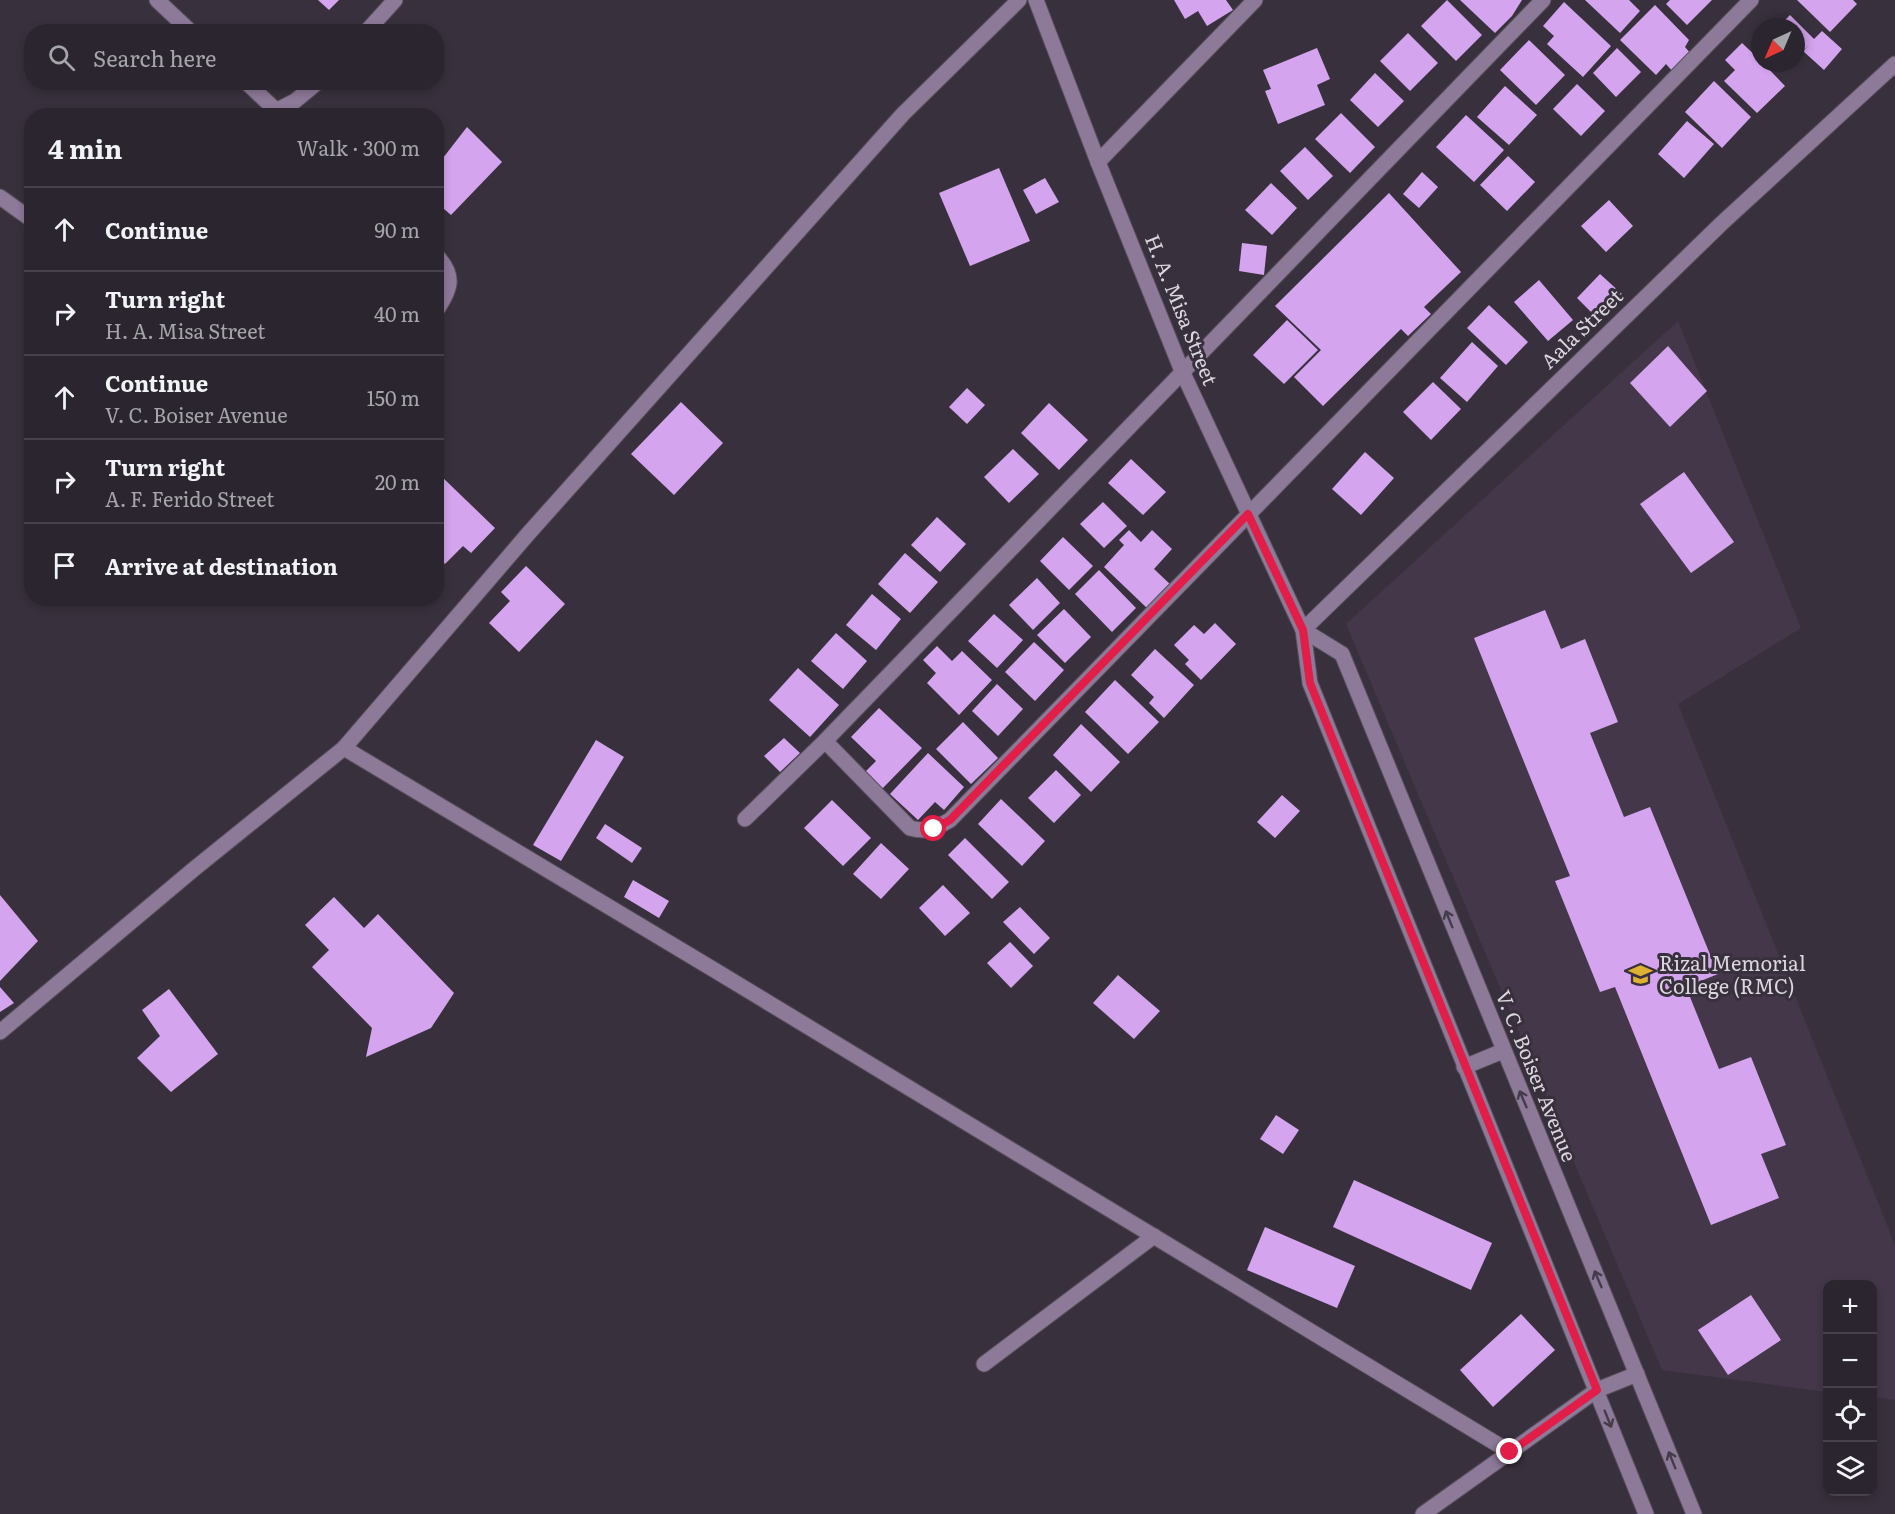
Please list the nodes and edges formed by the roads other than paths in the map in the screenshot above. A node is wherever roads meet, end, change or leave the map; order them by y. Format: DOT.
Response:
graph roads {
  1 [pos="157,0"];
  2 [pos="395,0"];
  3 [pos="1019,0"];
  4 [pos="1036,0"];
  5 [pos="1255,0"];
  6 [pos="1543,0"];
  7 [pos="1751,0"];
  8 [pos="182,24"];
  9 [pos="373,24"];
  10 [pos="1895,64"];
  11 [pos="253,90"];
  12 [pos="308,90"];
  13 [pos="270,108"];
  14 [pos="284,108"];
  15 [pos="1098,162"];
  16 [pos="0,197"];
  17 [pos="24,214"];
  18 [pos="444,263"];
  19 [pos="444,299"];
  20 [pos="1182,371"];
  21 [pos="1248,514"];
  22 [pos="1303,630"];
  23 [pos="825,741"];
  24 [pos="344,748"];
  25 [pos="745,819"];
  26 [pos="0,1032"];
  27 [pos="1503,1051"];
  28 [pos="1464,1067"];
  29 [pos="1154,1236"];
  30 [pos="984,1364"];
  31 [pos="1637,1374"];
  32 [pos="1597,1390"];
  33 [pos="1510,1452"];
  34 [pos="1423,1514"];
  35 [pos="1646,1514"];
  36 [pos="1694,1514"];
  1 -- 8 [label="street"];
  2 -- 9 [label="street"];
  3 -- 24 [label="street"];
  4 -- 15 [label="street, H. A. Misa Street"];
  5 -- 15 [label="street"];
  6 -- 20 [label="street"];
  7 -- 21 [label="street"];
  10 -- 22 [label="street, Aala Street"];
  11 -- 13 [label="street"];
  12 -- 14 [label="street"];
  15 -- 20 [label="street, H. A. Misa Street"];
  16 -- 17 [label="street"];
  18 -- 19 [label="street"];
  20 -- 21 [label="street, H. A. Misa Street"];
  20 -- 23 [label="street"];
  21 -- 22 [label="street, H. A. Misa Street"];
  21 -- 23 [label="street"];
  27 -- 22 [label="street, V. C. Boiser Avenue, one-way"];
  22 -- 28 [label="street, H. A. Misa Street"];
  23 -- 25 [label="street"];
  24 -- 26 [label="street"];
  24 -- 29 [label="street"];
  27 -- 28 [label="street"];
  31 -- 27 [label="street, V. C. Boiser Avenue, one-way"];
  28 -- 32 [label="street"];
  29 -- 30 [label="street"];
  29 -- 33 [label="street"];
  31 -- 32 [label="street"];
  36 -- 31 [label="street, V. C. Boiser Avenue, one-way"];
  32 -- 33 [label="street"];
  32 -- 35 [label="street, one-way"];
  33 -- 34 [label="street"];
}
